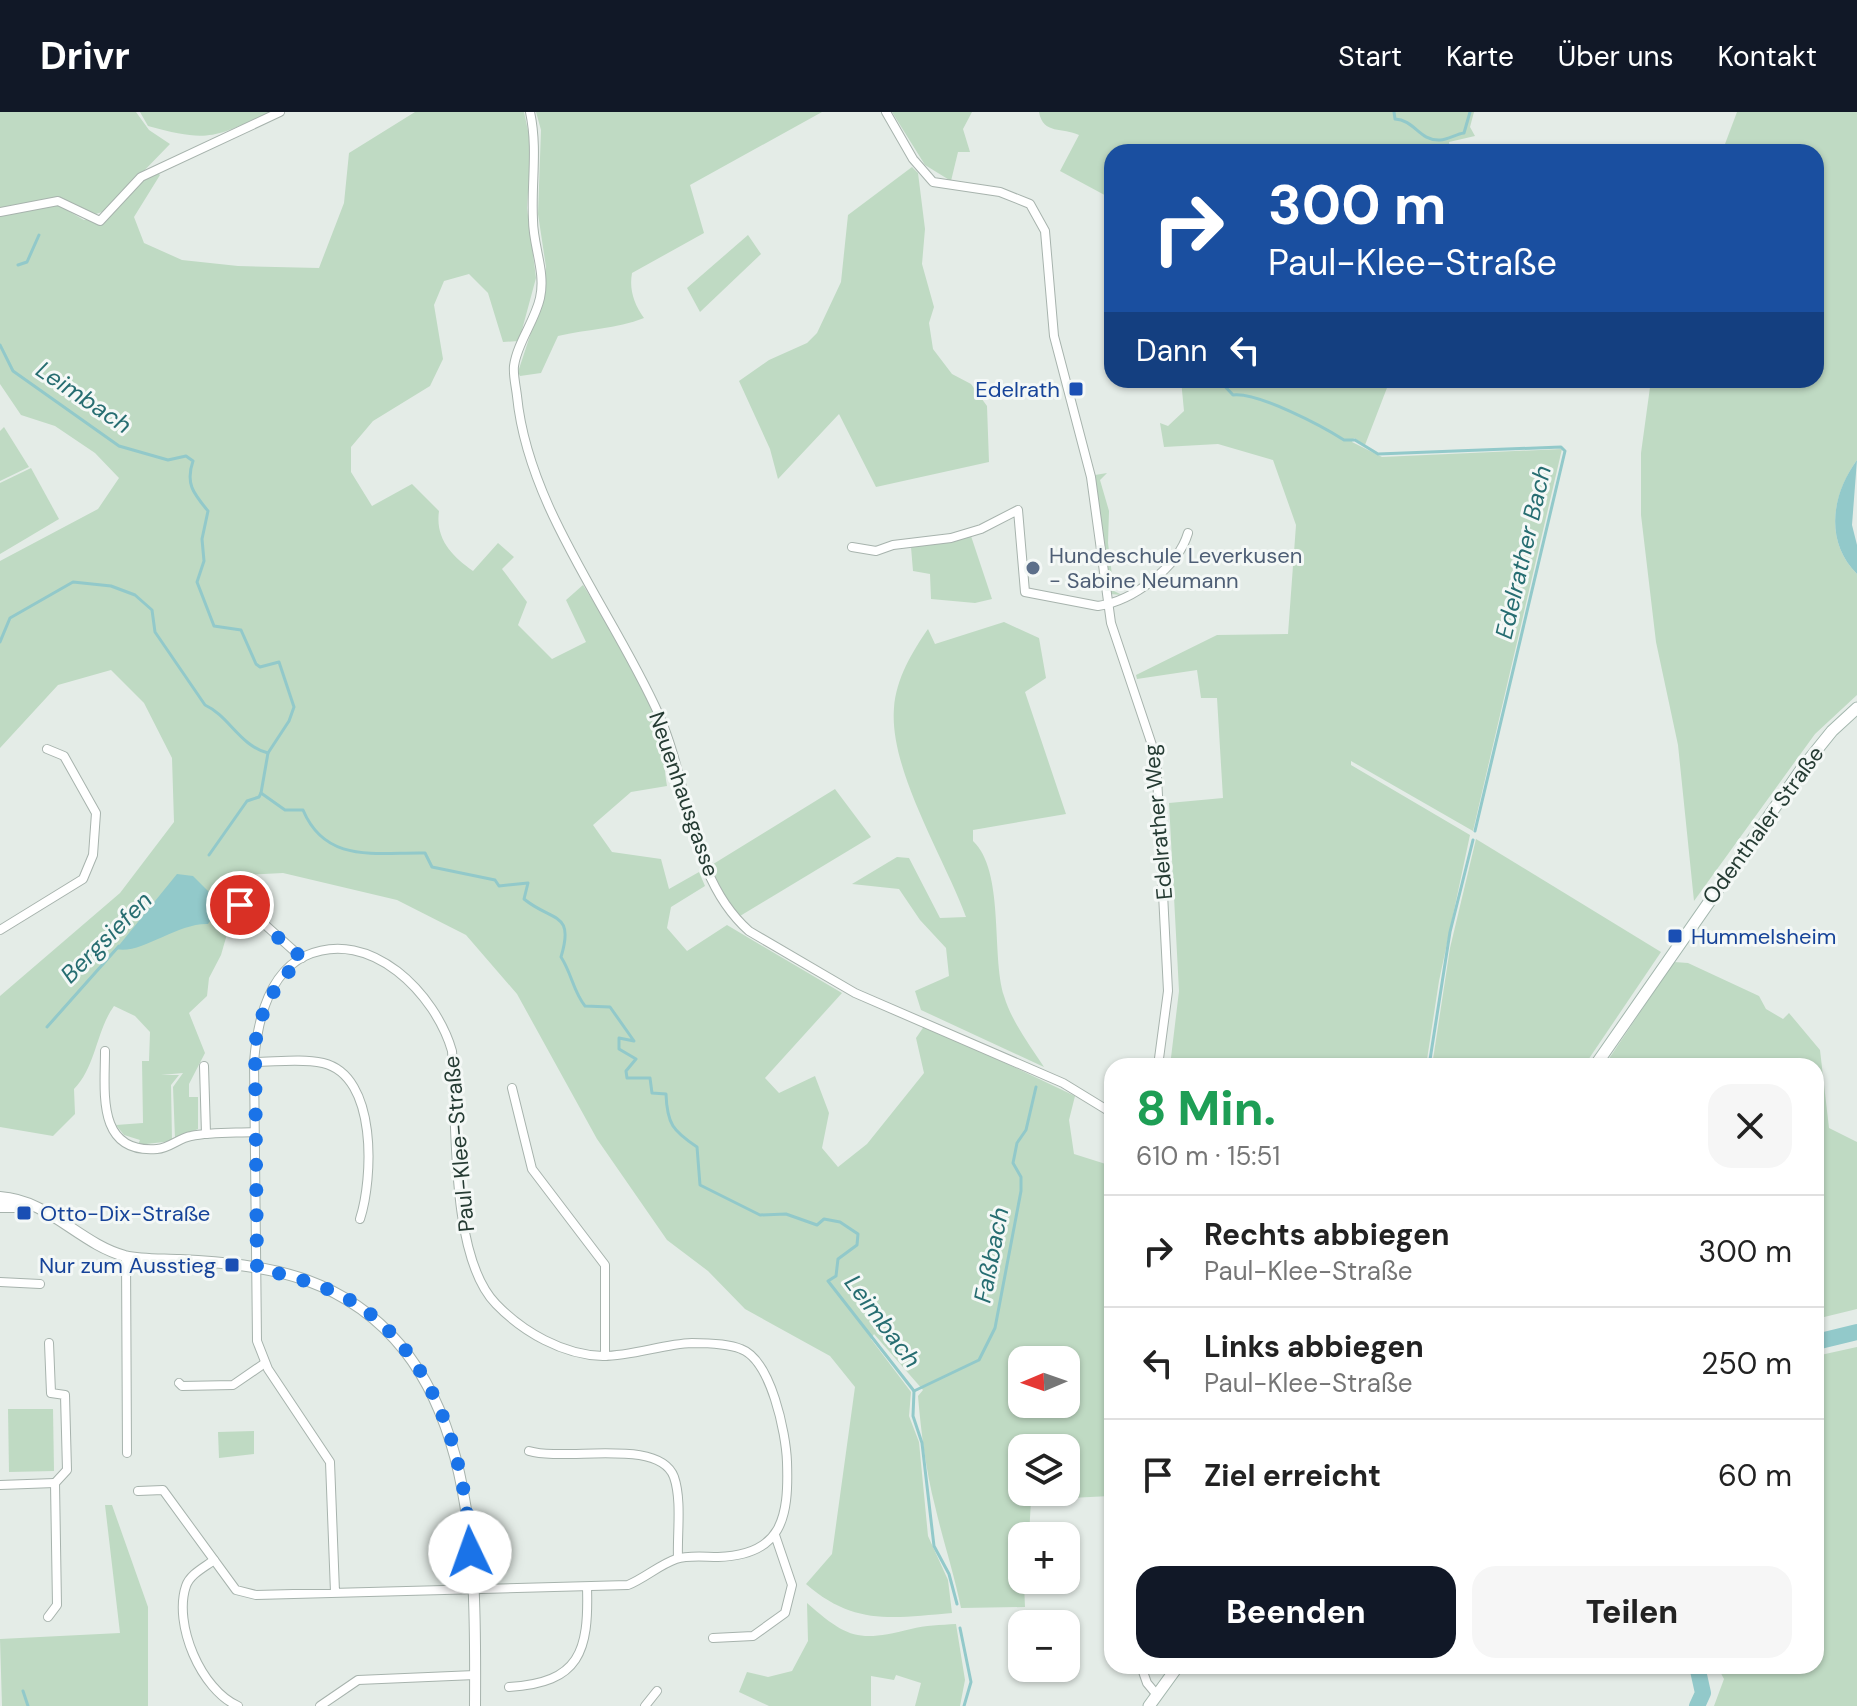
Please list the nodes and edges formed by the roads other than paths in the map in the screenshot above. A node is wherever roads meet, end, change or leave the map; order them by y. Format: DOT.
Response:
graph roads {
  1 [pos="280,112"];
  2 [pos="530,112"];
  3 [pos="886,112"];
  4 [pos="0,212"];
  5 [pos="1188,533"];
  6 [pos="852,547"];
  7 [pos="1108,605"];
  8 [pos="1857,708"];
  9 [pos="47,749"];
  10 [pos="233,896"];
  11 [pos="0,930"];
  12 [pos="302,958"];
  13 [pos="105,1051"];
  14 [pos="1159,1058"];
  15 [pos="1601,1058"];
  16 [pos="254,1062"];
  17 [pos="204,1066"];
  18 [pos="512,1088"];
  19 [pos="1104,1108"];
  20 [pos="254,1132"];
  21 [pos="206,1134"];
  22 [pos="0,1197"];
  23 [pos="0,1207"];
  24 [pos="38,1207"];
  25 [pos="360,1219"];
  26 [pos="126,1256"];
  27 [pos="257,1268"];
  28 [pos="0,1282"];
  29 [pos="40,1284"];
  30 [pos="49,1343"];
  31 [pos="605,1356"];
  32 [pos="265,1363"];
  33 [pos="179,1383"];
  34 [pos="529,1451"];
  35 [pos="127,1453"];
  36 [pos="55,1483"];
  37 [pos="0,1485"];
  38 [pos="138,1491"];
  39 [pos="775,1535"];
  40 [pos="678,1558"];
  41 [pos="214,1560"];
  42 [pos="587,1587"];
  43 [pos="472,1589"];
  44 [pos="335,1592"];
  45 [pos="48,1617"];
  46 [pos="713,1638"];
  47 [pos="1144,1674"];
  48 [pos="1172,1674"];
  49 [pos="475,1675"];
  50 [pos="509,1687"];
  51 [pos="657,1691"];
  52 [pos="1157,1695"];
  53 [pos="238,1706"];
  54 [pos="320,1706"];
  55 [pos="475,1706"];
  56 [pos="645,1706"];
  57 [pos="1149,1706"];
  1 -- 4 [label="street"];
  2 -- 19 [label="street, Neuenhausgasse"];
  3 -- 7 [label="street, Edelrather Weg"];
  5 -- 7 [label="street"];
  6 -- 7 [label="street"];
  7 -- 14 [label="street, Edelrather Weg"];
  8 -- 15 [label="main road, Odenthaler Straße"];
  9 -- 11 [label="street"];
  10 -- 12 [label="street"];
  12 -- 16 [label="street"];
  12 -- 31 [label="street, Paul-Klee-Straße"];
  13 -- 21 [label="street"];
  16 -- 20 [label="street"];
  16 -- 25 [label="street"];
  17 -- 21 [label="street"];
  18 -- 31 [label="street"];
  20 -- 21 [label="street"];
  20 -- 27 [label="street"];
  22 -- 24 [label="street"];
  23 -- 24 [label="street"];
  24 -- 26 [label="street"];
  26 -- 27 [label="street"];
  26 -- 35 [label="street"];
  27 -- 32 [label="street"];
  27 -- 43 [label="street"];
  28 -- 29 [label="street"];
  30 -- 36 [label="street"];
  31 -- 39 [label="street, Paul-Klee-Straße"];
  32 -- 33 [label="street"];
  32 -- 44 [label="street"];
  34 -- 40 [label="street"];
  36 -- 37 [label="street"];
  36 -- 45 [label="street"];
  38 -- 41 [label="street"];
  39 -- 40 [label="street"];
  39 -- 46 [label="street"];
  40 -- 42 [label="street"];
  41 -- 44 [label="street"];
  41 -- 53 [label="street"];
  42 -- 43 [label="street"];
  42 -- 50 [label="street"];
  43 -- 44 [label="street"];
  43 -- 49 [label="street"];
  47 -- 52 [label="street"];
  48 -- 52 [label="main road"];
  49 -- 54 [label="street"];
  49 -- 55 [label="street"];
  51 -- 56 [label="street"];
  52 -- 57 [label="main road"];
}
